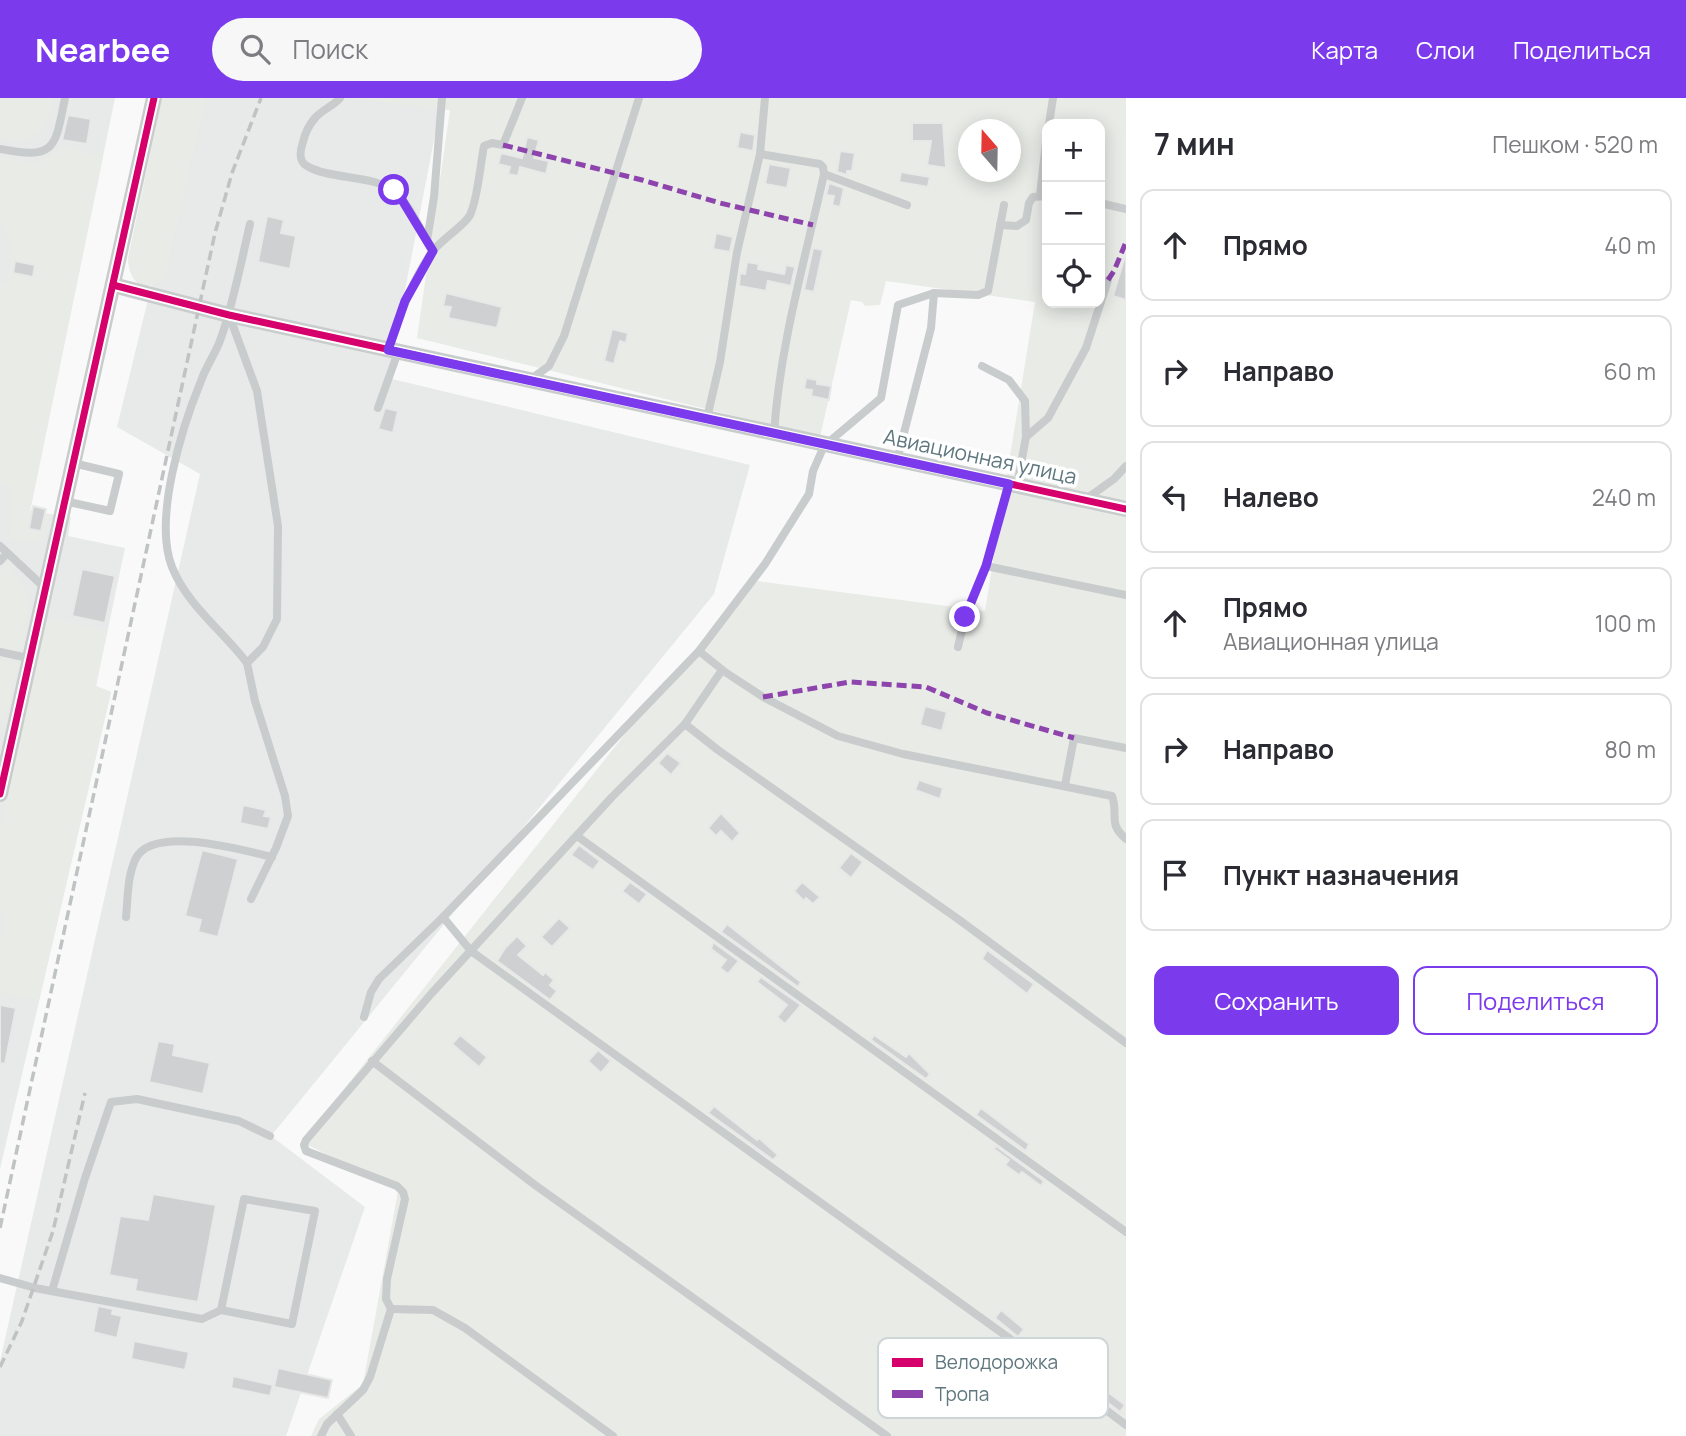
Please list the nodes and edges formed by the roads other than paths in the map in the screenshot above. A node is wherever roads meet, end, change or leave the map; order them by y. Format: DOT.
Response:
graph roads {
  1 [pos="65,98"];
  2 [pos="154,98"];
  3 [pos="340,98"];
  4 [pos="442,98"];
  5 [pos="523,98"];
  6 [pos="639,98"];
  7 [pos="765,98"];
  8 [pos="1053,98"];
  9 [pos="1050,119"];
  10 [pos="0,149"];
  11 [pos="760,153"];
  12 [pos="824,174"];
  13 [pos="1042,195"];
  14 [pos="1105,204"];
  15 [pos="907,205"];
  16 [pos="1004,205"];
  17 [pos="1126,209"];
  18 [pos="250,224"];
  19 [pos="1000,225"];
  20 [pos="427,241"];
  21 [pos="433,251"];
  22 [pos="1108,280"];
  23 [pos="113,285"];
  24 [pos="934,293"];
  25 [pos="229,315"];
  26 [pos="393,351"];
  27 [pos="982,366"];
  28 [pos="529,381"];
  29 [pos="378,408"];
  30 [pos="707,418"];
  31 [pos="774,433"];
  32 [pos="1026,438"];
  33 [pos="824,446"];
  34 [pos="897,460"];
  35 [pos="73,463"];
  36 [pos="1126,466"];
  37 [pos="1013,485"];
  38 [pos="1083,500"];
  39 [pos="64,501"];
  40 [pos="1126,509"];
  41 [pos="0,546"];
  42 [pos="8,553"];
  43 [pos="0,561"];
  44 [pos="986,566"];
  45 [pos="45,588"];
  46 [pos="1126,595"];
  47 [pos="958,647"];
  48 [pos="699,651"];
  49 [pos="0,652"];
  50 [pos="28,658"];
  51 [pos="247,663"];
  52 [pos="722,670"];
  53 [pos="685,724"];
  54 [pos="6,739"];
  55 [pos="1126,748"];
  56 [pos="1065,785"];
  57 [pos="0,794"];
  58 [pos="577,836"];
  59 [pos="1126,839"];
  60 [pos="272,857"];
  61 [pos="251,899"];
  62 [pos="126,917"];
  63 [pos="443,917"];
  64 [pos="471,951"];
  65 [pos="364,1017"];
  66 [pos="1126,1043"];
  67 [pos="372,1061"];
  68 [pos="270,1136"];
  69 [pos="1126,1231"];
  70 [pos="0,1278"];
  71 [pos="52,1291"];
  72 [pos="391,1309"];
  73 [pos="221,1310"];
  74 [pos="1006,1338"];
  75 [pos="1108,1412"];
  76 [pos="337,1414"];
  77 [pos="1126,1425"];
  78 [pos="321,1436"];
  79 [pos="351,1436"];
  80 [pos="613,1436"];
  81 [pos="887,1436"];
  1 -- 10 [label="lane"];
  2 -- 23 [label="street"];
  3 -- 20 [label="lane"];
  4 -- 20 [label="lane"];
  5 -- 21 [label="lane"];
  6 -- 28 [label="lane"];
  7 -- 11 [label="lane"];
  8 -- 9 [label="lane"];
  11 -- 12 [label="lane"];
  11 -- 30 [label="lane"];
  12 -- 15 [label="lane"];
  12 -- 31 [label="lane"];
  13 -- 19 [label="lane"];
  14 -- 17 [label="lane"];
  16 -- 19 [label="lane"];
  18 -- 25 [label="lane"];
  19 -- 24 [label="lane"];
  20 -- 21 [label="lane"];
  21 -- 26 [label="lane"];
  22 -- 32 [label="lane"];
  23 -- 25 [label="street, Авиационная улица"];
  23 -- 35 [label="street"];
  24 -- 33 [label="lane"];
  24 -- 34 [label="lane"];
  25 -- 26 [label="street, Авиационная улица"];
  25 -- 51 [label="lane"];
  25 -- 51 [label="lane"];
  26 -- 28 [label="street, Авиационная улица"];
  26 -- 29 [label="lane"];
  27 -- 32 [label="lane"];
  28 -- 30 [label="street, Авиационная улица"];
  30 -- 31 [label="street, Авиационная улица"];
  31 -- 33 [label="street, Авиационная улица"];
  32 -- 37 [label="lane"];
  33 -- 34 [label="street, Авиационная улица"];
  33 -- 48 [label="lane"];
  34 -- 37 [label="street, Авиационная улица"];
  35 -- 39 [label="street"];
  35 -- 39 [label="lane"];
  36 -- 38 [label="lane"];
  37 -- 38 [label="street, Авиационная улица"];
  37 -- 44 [label="lane"];
  38 -- 40 [label="street, Авиационная улица"];
  39 -- 45 [label="street"];
  41 -- 42 [label="lane"];
  42 -- 43 [label="lane"];
  42 -- 45 [label="lane"];
  44 -- 46 [label="lane"];
  44 -- 47 [label="lane"];
  45 -- 50 [label="street"];
  48 -- 52 [label="lane"];
  48 -- 63 [label="lane"];
  49 -- 50 [label="lane"];
  50 -- 54 [label="street"];
  51 -- 60 [label="lane"];
  52 -- 53 [label="lane"];
  52 -- 56 [label="lane"];
  53 -- 58 [label="lane"];
  53 -- 66 [label="lane"];
  54 -- 57 [label="street"];
  55 -- 56 [label="lane"];
  56 -- 59 [label="lane"];
  58 -- 64 [label="lane"];
  58 -- 69 [label="lane"];
  60 -- 61 [label="lane"];
  60 -- 62 [label="lane"];
  63 -- 64 [label="lane"];
  63 -- 65 [label="lane"];
  64 -- 67 [label="lane"];
  64 -- 74 [label="lane"];
  67 -- 72 [label="lane"];
  67 -- 81 [label="lane"];
  68 -- 71 [label="lane"];
  70 -- 71 [label="lane"];
  71 -- 73 [label="lane"];
  72 -- 76 [label="lane"];
  72 -- 80 [label="lane"];
  73 -- 73 [label="lane"];
  75 -- 77 [label="lane"];
  76 -- 78 [label="lane"];
  76 -- 79 [label="lane"];
}
